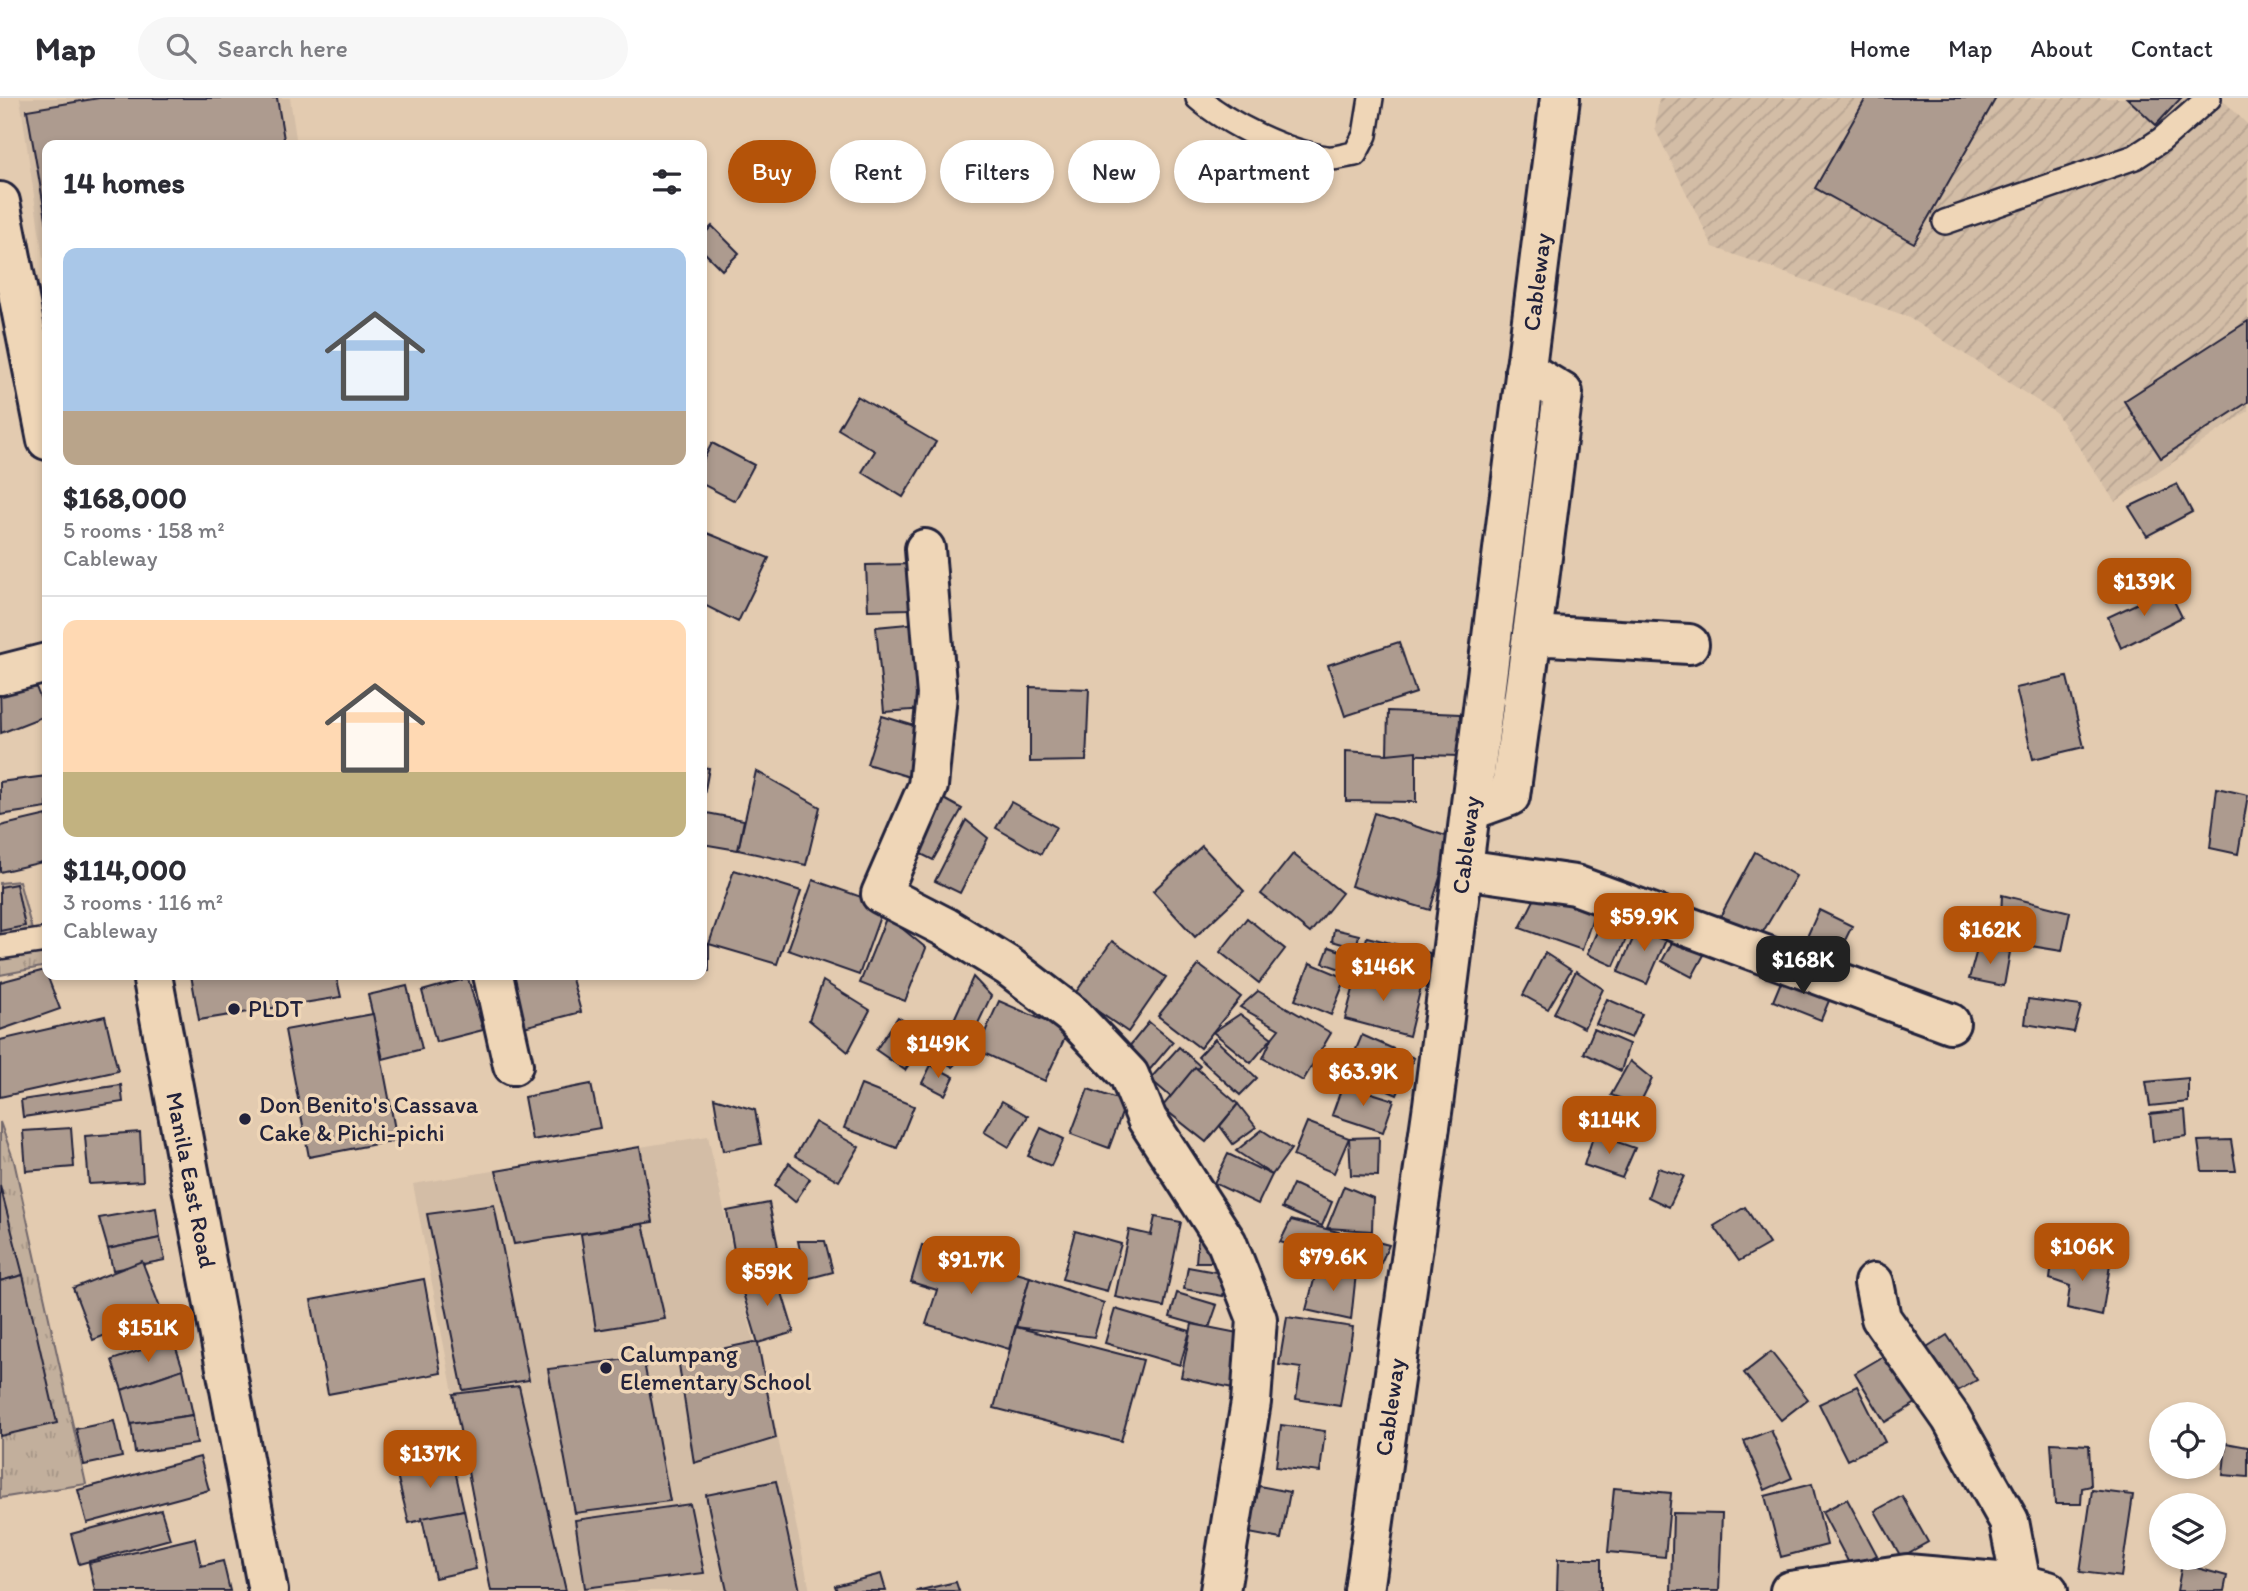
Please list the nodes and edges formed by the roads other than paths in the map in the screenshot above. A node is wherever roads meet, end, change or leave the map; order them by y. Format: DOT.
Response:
graph roads {
  1 [pos="1198,98"];
  2 [pos="1371,98"];
  3 [pos="1560,98"];
  4 [pos="2209,98"];
  5 [pos="0,201"];
  6 [pos="1945,222"];
  7 [pos="10,307"];
  8 [pos="1525,370"];
  9 [pos="42,422"];
  10 [pos="925,549"];
  11 [pos="1532,635"];
  12 [pos="1689,644"];
  13 [pos="42,664"];
  14 [pos="0,675"];
  15 [pos="1471,810"];
  16 [pos="1463,869"];
  17 [pos="42,941"];
  18 [pos="0,947"];
  19 [pos="153,980"];
  20 [pos="494,980"];
  21 [pos="1950,1023"];
  22 [pos="513,1065"];
  23 [pos="1874,1283"];
  24 [pos="2034,1587"];
  25 [pos="268,1591"];
  26 [pos="1220,1591"];
  27 [pos="1364,1591"];
  28 [pos="1790,1591"];
  1 -- 2 [label="lane"];
  3 -- 8 [label="street, Cableway"];
  4 -- 6 [label="lane"];
  5 -- 7 [label="street"];
  7 -- 9 [label="street"];
  8 -- 11 [label="street"];
  8 -- 15 [label="street, Cableway"];
  10 -- 26 [label="street"];
  11 -- 12 [label="street"];
  11 -- 15 [label="street"];
  13 -- 14 [label="street"];
  15 -- 16 [label="street, Cableway"];
  16 -- 21 [label="street"];
  16 -- 27 [label="street, Cableway"];
  17 -- 18 [label="lane"];
  19 -- 25 [label="street, Manila East Road"];
  20 -- 22 [label="street"];
  23 -- 24 [label="street"];
  24 -- 28 [label="street"];
}
